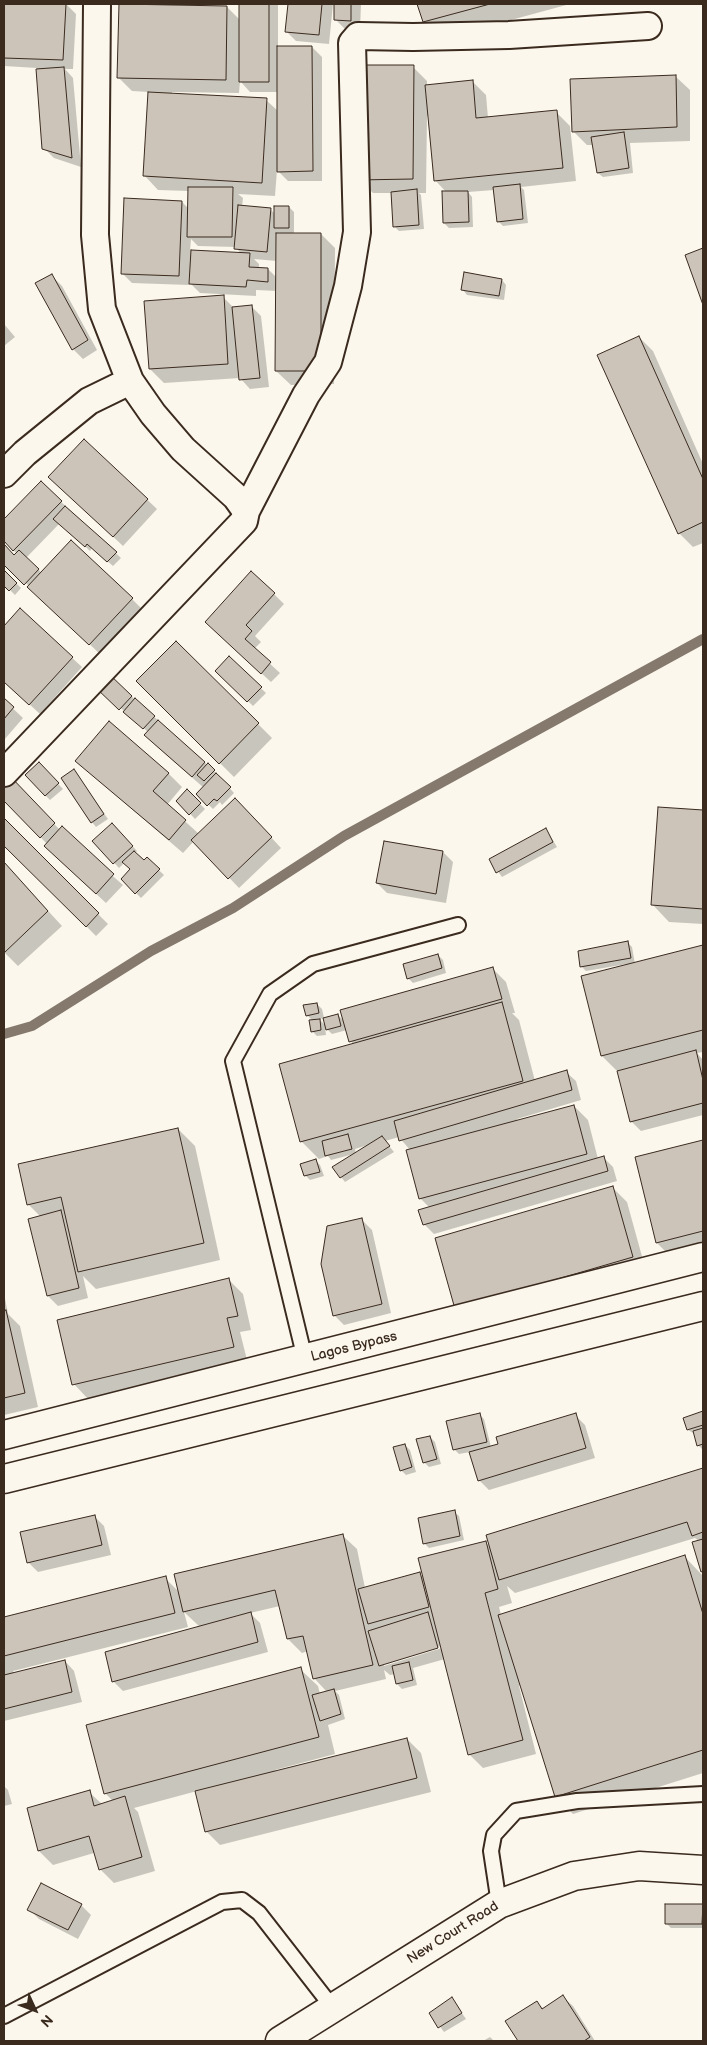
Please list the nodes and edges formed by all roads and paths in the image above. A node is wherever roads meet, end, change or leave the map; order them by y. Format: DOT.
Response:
graph roads {
  1 [pos="97,4"];
  2 [pos="648,26"];
  3 [pos="130,382"];
  4 [pos="4,474"];
  5 [pos="246,511"];
  6 [pos="4,773"];
  7 [pos="458,925"];
  8 [pos="703,1257"];
  9 [pos="703,1306"];
  10 [pos="305,1359"];
  11 [pos="4,1435"];
  12 [pos="4,1479"];
  13 [pos="703,1794"];
  14 [pos="703,1870"];
  15 [pos="499,1904"];
  16 [pos="333,2008"];
  17 [pos="4,2016"];
  18 [pos="280,2041"];
  1 -- 3 [label="street"];
  2 -- 5 [label="street"];
  3 -- 4 [label="street"];
  3 -- 5 [label="street"];
  5 -- 6 [label="street"];
  7 -- 10 [label="lane"];
  8 -- 10 [label="main road, Lagos Bypass"];
  9 -- 12 [label="main road"];
  10 -- 11 [label="main road, Lagos Bypass"];
  13 -- 15 [label="lane"];
  14 -- 15 [label="main road, New Court Road"];
  15 -- 16 [label="main road, New Court Road"];
  16 -- 17 [label="lane"];
  16 -- 18 [label="main road, New Court Road"];
}
